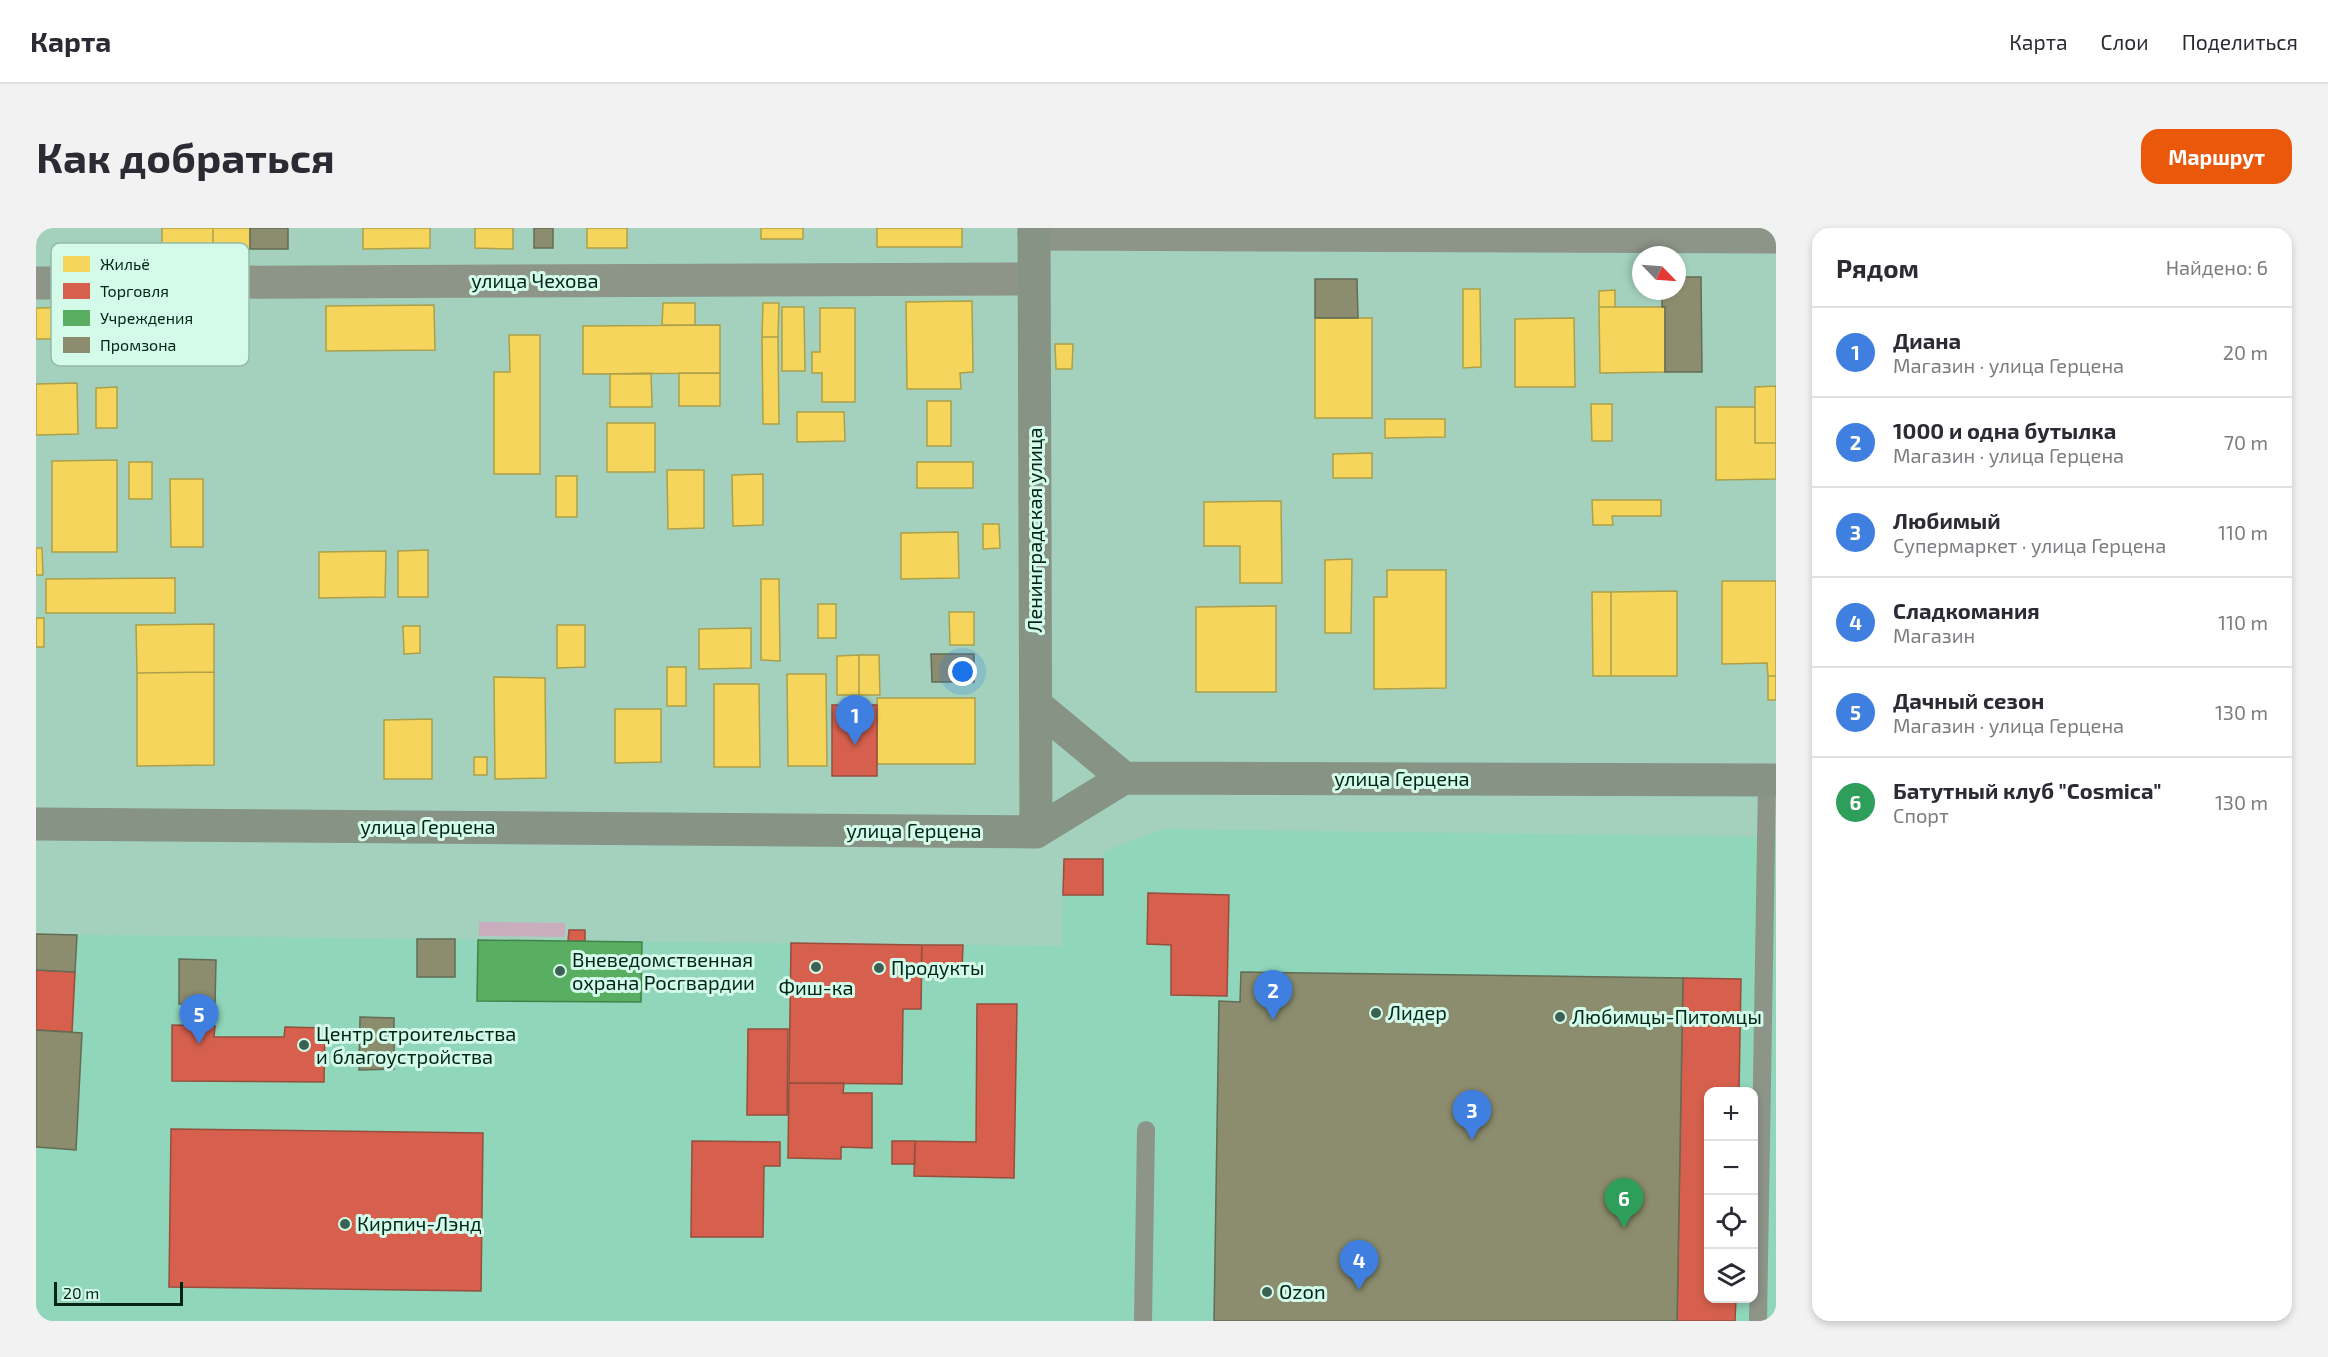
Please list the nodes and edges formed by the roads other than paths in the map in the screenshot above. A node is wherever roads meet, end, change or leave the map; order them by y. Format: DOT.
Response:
graph roads {
  1 [pos="1034,231"];
  2 [pos="1776,237"];
  3 [pos="1034,279"];
  4 [pos="249,282"];
  5 [pos="36,283"];
  6 [pos="51,283"];
  7 [pos="1036,705"];
  8 [pos="1124,778"];
  9 [pos="1772,780"];
  10 [pos="36,824"];
  11 [pos="1036,832"];
  12 [pos="1146,1130"];
  13 [pos="1143,1321"];
  14 [pos="1758,1321"];
  1 -- 2 [label="street"];
  1 -- 3 [label="street, Ленинградская улица"];
  3 -- 4 [label="street, улица Чехова"];
  3 -- 7 [label="street, Ленинградская улица"];
  5 -- 6 [label="street, улица Чехова"];
  7 -- 8 [label="street"];
  7 -- 11 [label="street, Ленинградская улица"];
  8 -- 9 [label="street, улица Герцена"];
  8 -- 11 [label="street"];
  9 -- 14 [label="lane"];
  10 -- 11 [label="street, улица Герцена"];
  12 -- 13 [label="lane"];
}
